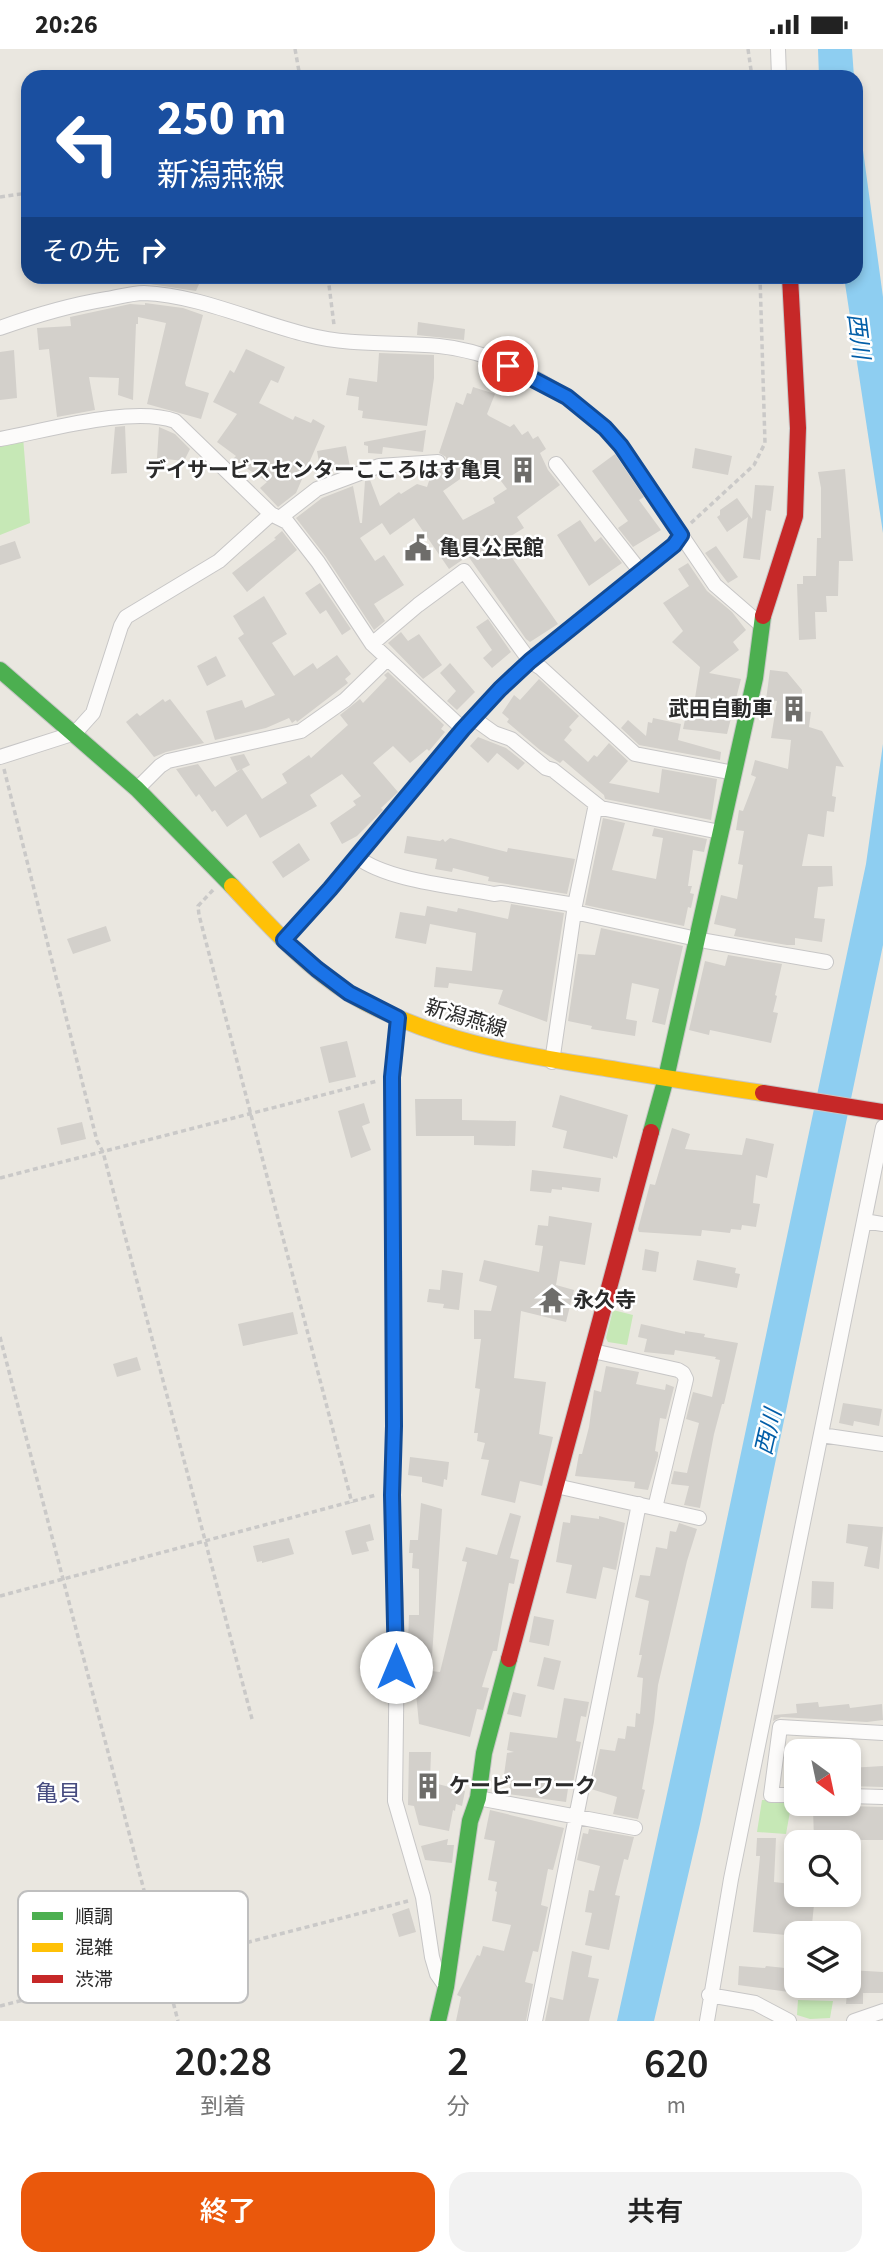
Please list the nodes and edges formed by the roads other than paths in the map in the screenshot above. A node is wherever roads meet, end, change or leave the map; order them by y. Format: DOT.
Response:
graph roads {
  1 [pos="778,49"];
  2 [pos="779,70"];
  3 [pos="790,284"];
  4 [pos="0,328"];
  5 [pos="0,439"];
  6 [pos="438,462"];
  7 [pos="556,464"];
  8 [pos="276,516"];
  9 [pos="681,535"];
  10 [pos="640,571"];
  11 [pos="760,624"];
  12 [pos="372,643"];
  13 [pos="387,659"];
  14 [pos="530,661"];
  15 [pos="0,670"];
  16 [pos="468,723"];
  17 [pos="75,733"];
  18 [pos="1,757"];
  19 [pos="734,773"];
  20 [pos="138,789"];
  21 [pos="596,804"];
  22 [pos="720,832"];
  23 [pos="357,857"];
  24 [pos="574,909"];
  25 [pos="697,938"];
  26 [pos="284,940"];
  27 [pos="826,962"];
  28 [pos="398,1018"];
  29 [pos="552,1062"];
  30 [pos="666,1078"];
  31 [pos="880,1111"];
  32 [pos="883,1127"];
  33 [pos="864,1221"];
  34 [pos="883,1224"];
  35 [pos="593,1351"];
  36 [pos="821,1435"];
  37 [pos="883,1444"];
  38 [pos="556,1486"];
  39 [pos="639,1504"];
  40 [pos="655,1508"];
  41 [pos="699,1518"];
  42 [pos="883,1733"];
  43 [pos="784,1795"];
  44 [pos="861,1796"];
  45 [pos="883,1797"];
  46 [pos="478,1798"];
  47 [pos="576,1816"];
  48 [pos="635,1828"];
  49 [pos="446,1987"];
  50 [pos="710,1995"];
  51 [pos="883,2011"];
  52 [pos="438,2021"];
  53 [pos="535,2021"];
  54 [pos="707,2021"];
  55 [pos="789,2021"];
  56 [pos="854,2021"];
  1 -- 2 [label="street"];
  3 -- 11 [label="street"];
  4 -- 9 [label="street"];
  5 -- 8 [label="street"];
  6 -- 8 [label="street"];
  7 -- 10 [label="street"];
  8 -- 12 [label="street"];
  8 -- 17 [label="street"];
  9 -- 10 [label="street"];
  9 -- 11 [label="street"];
  10 -- 14 [label="street"];
  11 -- 19 [label="street"];
  12 -- 13 [label="street"];
  12 -- 14 [label="street"];
  13 -- 16 [label="street"];
  13 -- 20 [label="street"];
  14 -- 16 [label="street"];
  14 -- 19 [label="street"];
  15 -- 17 [label="street, 新潟燕線"];
  16 -- 21 [label="street"];
  16 -- 23 [label="street"];
  17 -- 18 [label="street"];
  17 -- 20 [label="street, 新潟燕線"];
  19 -- 22 [label="street"];
  20 -- 26 [label="street, 新潟燕線"];
  21 -- 22 [label="street"];
  21 -- 24 [label="street"];
  22 -- 25 [label="street"];
  23 -- 24 [label="street"];
  23 -- 26 [label="street"];
  24 -- 25 [label="street"];
  24 -- 29 [label="street"];
  25 -- 27 [label="street"];
  25 -- 30 [label="street"];
  26 -- 28 [label="street, 新潟燕線"];
  28 -- 29 [label="street, 新潟燕線"];
  28 -- 49 [label="street"];
  29 -- 30 [label="street, 新潟燕線"];
  30 -- 31 [label="street, 新潟燕線"];
  30 -- 35 [label="street"];
  32 -- 33 [label="street"];
  33 -- 34 [label="street"];
  33 -- 36 [label="street"];
  35 -- 38 [label="street"];
  35 -- 40 [label="street"];
  36 -- 37 [label="street"];
  36 -- 50 [label="street"];
  38 -- 39 [label="street"];
  38 -- 46 [label="street"];
  39 -- 40 [label="street"];
  39 -- 47 [label="street"];
  40 -- 41 [label="street"];
  42 -- 43 [label="street"];
  44 -- 45 [label="street"];
  46 -- 47 [label="street"];
  46 -- 49 [label="street"];
  47 -- 48 [label="street"];
  47 -- 53 [label="street"];
  49 -- 52 [label="street"];
  50 -- 54 [label="street"];
  50 -- 55 [label="street"];
  51 -- 56 [label="street"];
}
